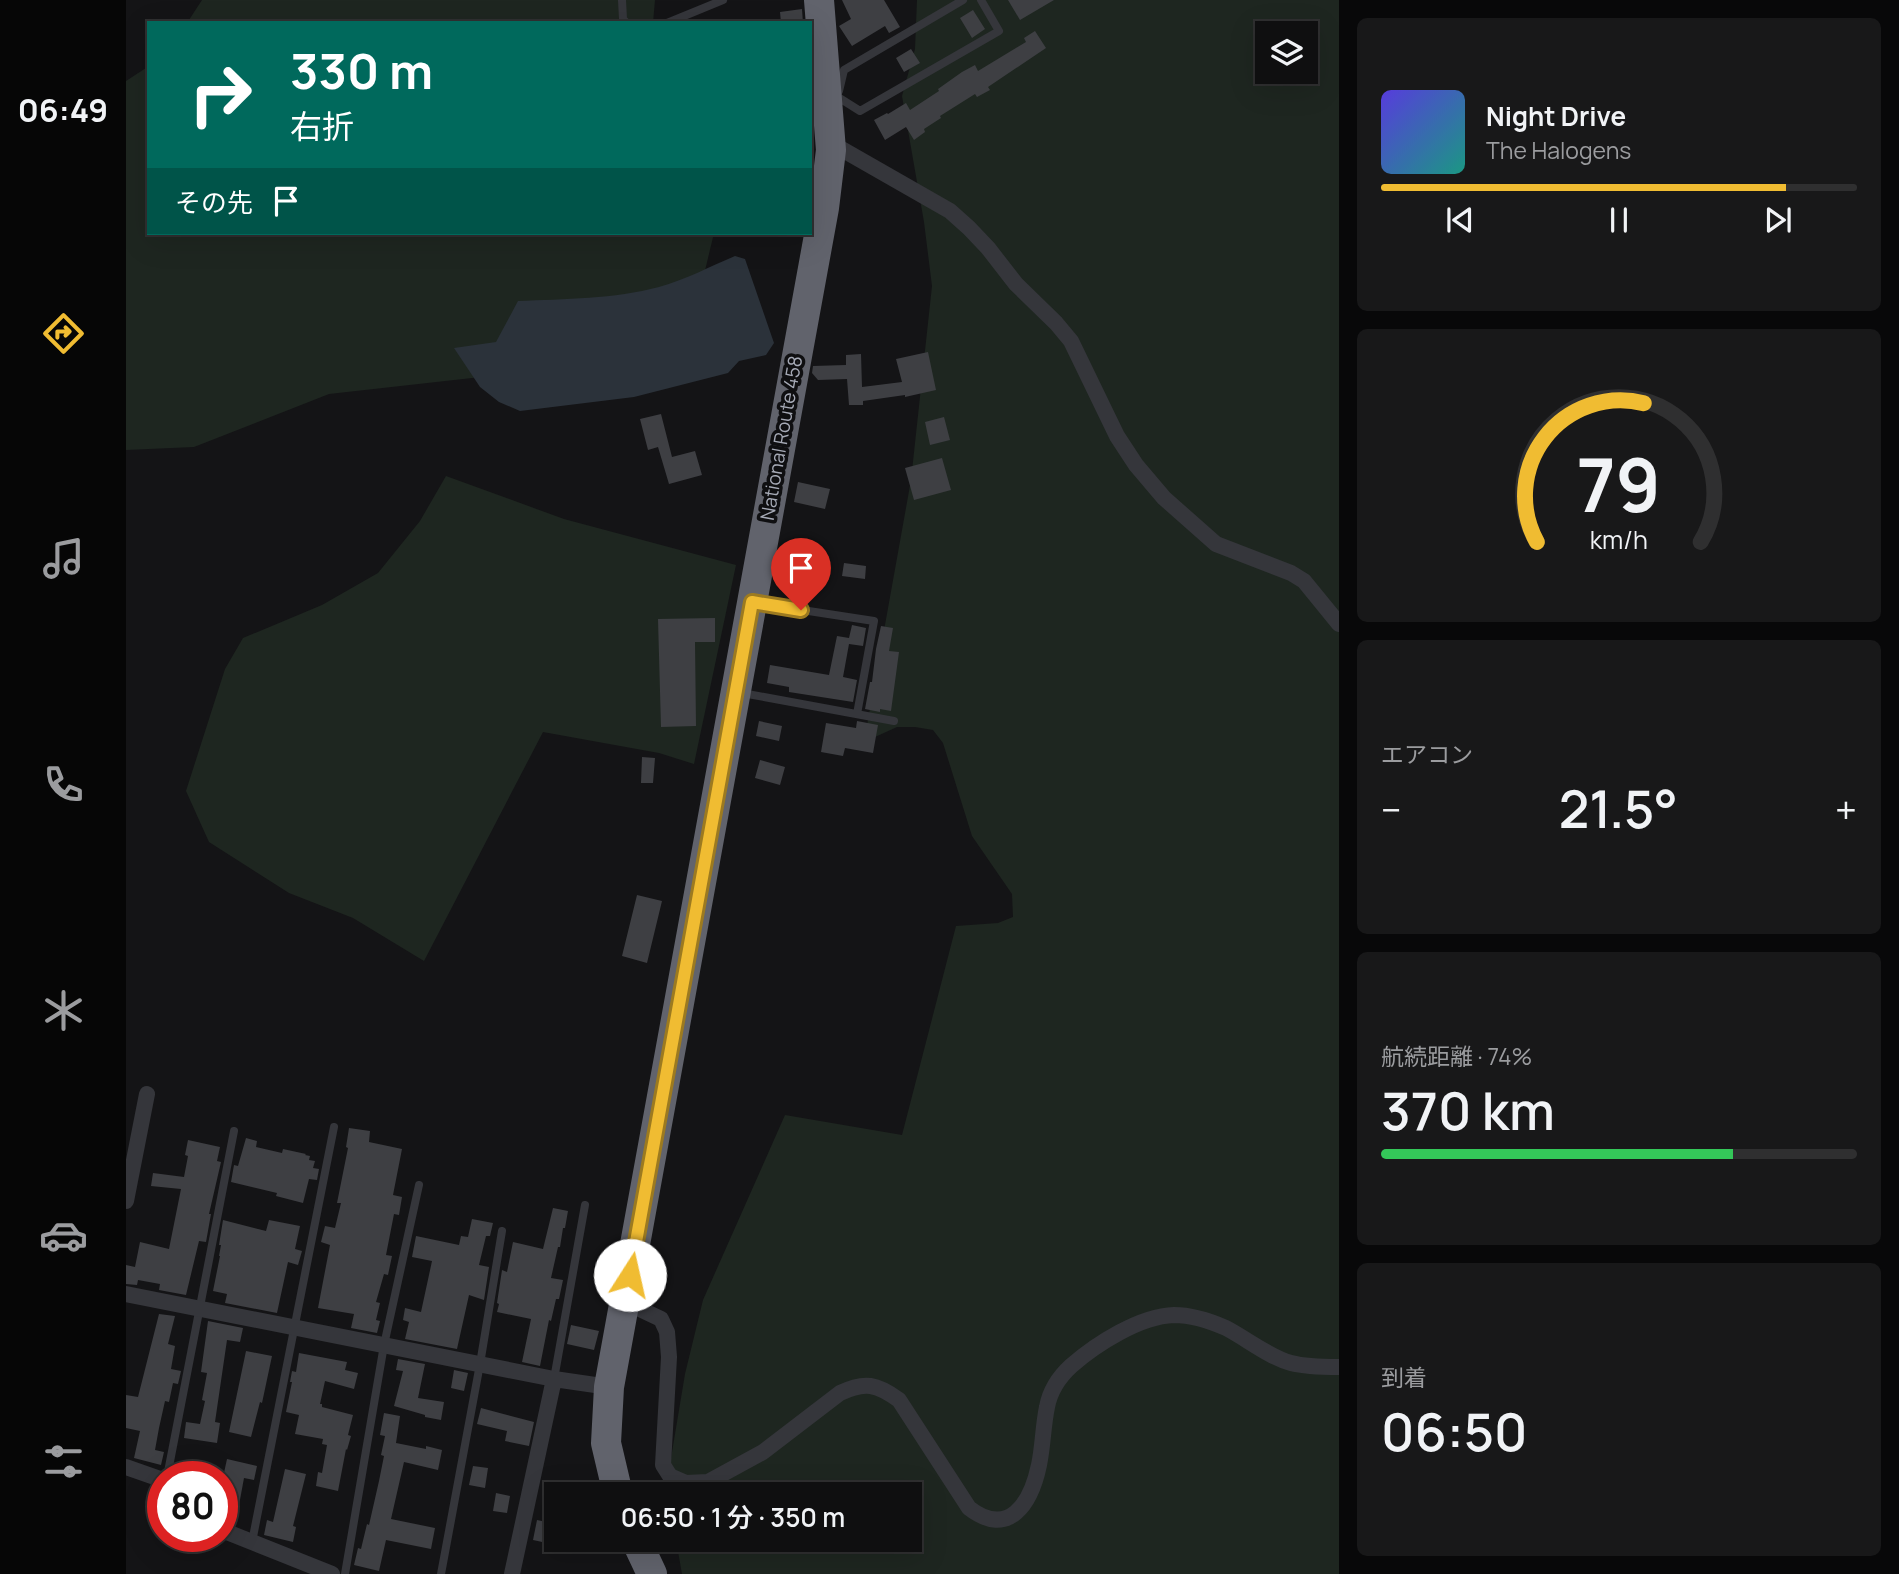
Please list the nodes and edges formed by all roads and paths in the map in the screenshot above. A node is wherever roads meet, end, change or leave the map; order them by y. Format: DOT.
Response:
graph roads {
  1 [pos="622,0"];
  2 [pos="723,0"];
  3 [pos="820,0"];
  4 [pos="963,0"];
  5 [pos="981,0"];
  6 [pos="625,21"];
  7 [pos="672,21"];
  8 [pos="832,94"];
  9 [pos="831,143"];
  10 [pos="752,602"];
  11 [pos="1339,624"];
  12 [pos="735,692"];
  13 [pos="857,714"];
  14 [pos="894,721"];
  15 [pos="147,1094"];
  16 [pos="334,1127"];
  17 [pos="234,1131"];
  18 [pos="419,1185"];
  19 [pos="126,1201"];
  20 [pos="584,1205"];
  21 [pos="502,1231"];
  22 [pos="126,1294"];
  23 [pos="625,1302"];
  24 [pos="201,1308"];
  25 [pos="293,1326"];
  26 [pos="384,1345"];
  27 [pos="480,1364"];
  28 [pos="1339,1367"];
  29 [pos="554,1379"];
  30 [pos="609,1387"];
  31 [pos="170,1461"];
  32 [pos="126,1467"];
  33 [pos="147,1474"];
  34 [pos="615,1482"];
  35 [pos="238,1536"];
  36 [pos="252,1542"];
  37 [pos="642,1552"];
  38 [pos="332,1574"];
  39 [pos="345,1574"];
  40 [pos="440,1574"];
  41 [pos="512,1574"];
  42 [pos="652,1574"];
  1 -- 6 [label="lane"];
  2 -- 7 [label="lane"];
  3 -- 8 [label="highway, National Route 458"];
  4 -- 8 [label="lane"];
  5 -- 8 [label="lane"];
  8 -- 9 [label="highway, National Route 458"];
  9 -- 10 [label="highway, National Route 458"];
  9 -- 11 [label="street"];
  10 -- 12 [label="highway, National Route 458"];
  10 -- 13 [label="lane"];
  12 -- 13 [label="lane"];
  12 -- 23 [label="highway, National Route 458"];
  13 -- 14 [label="lane"];
  15 -- 19 [label="street"];
  16 -- 25 [label="lane"];
  17 -- 24 [label="lane"];
  18 -- 26 [label="lane"];
  20 -- 29 [label="lane"];
  21 -- 27 [label="lane"];
  22 -- 24 [label="street"];
  23 -- 28 [label="street"];
  23 -- 30 [label="highway, National Route 458"];
  24 -- 25 [label="street"];
  24 -- 31 [label="lane"];
  25 -- 26 [label="street"];
  25 -- 36 [label="lane"];
  26 -- 27 [label="street"];
  26 -- 39 [label="lane"];
  27 -- 29 [label="street"];
  27 -- 40 [label="lane"];
  29 -- 30 [label="street"];
  29 -- 41 [label="street"];
  30 -- 34 [label="highway, National Route 458"];
  32 -- 33 [label="street"];
  35 -- 36 [label="street"];
  36 -- 38 [label="street"];
  37 -- 42 [label="highway"];
}
